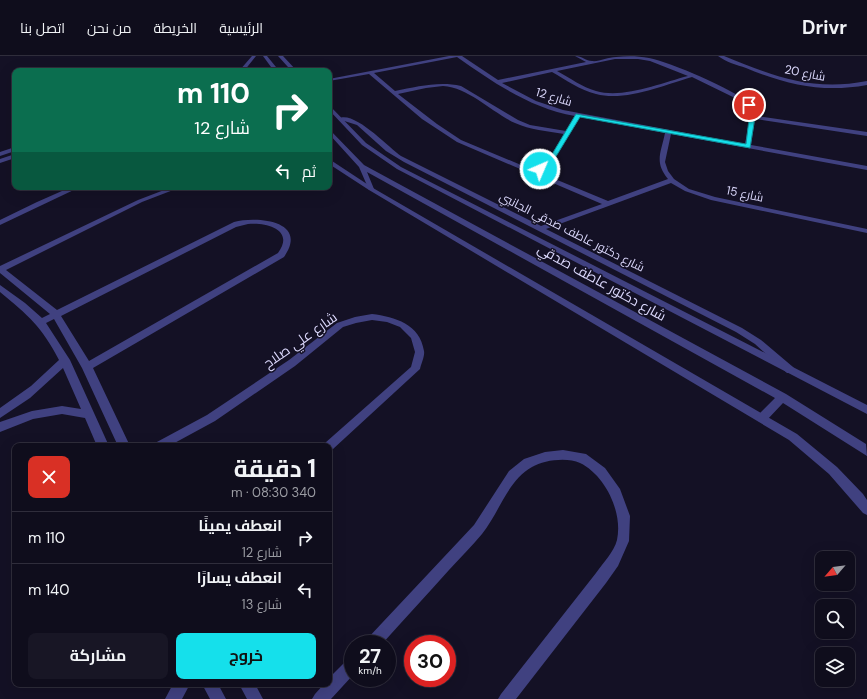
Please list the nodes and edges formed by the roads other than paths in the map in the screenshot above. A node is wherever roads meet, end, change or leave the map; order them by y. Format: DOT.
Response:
graph roads {
  1 [pos="254,56"];
  2 [pos="265,56"];
  3 [pos="441,56"];
  4 [pos="456,56"];
  5 [pos="459,56"];
  6 [pos="577,56"];
  7 [pos="720,56"];
  8 [pos="730,56"];
  9 [pos="283,57"];
  10 [pos="591,63"];
  11 [pos="244,68"];
  12 [pos="274,68"];
  13 [pos="291,68"];
  14 [pos="553,70"];
  15 [pos="370,72"];
  16 [pos="332,75"];
  17 [pos="692,76"];
  18 [pos="867,77"];
  19 [pos="332,79"];
  20 [pos="498,82"];
  21 [pos="867,83"];
  22 [pos="394,93"];
  23 [pos="332,110"];
  24 [pos="578,116"];
  25 [pos="752,117"];
  26 [pos="341,118"];
  27 [pos="668,132"];
  28 [pos="568,133"];
  29 [pos="332,134"];
  30 [pos="867,134"];
  31 [pos="12,144"];
  32 [pos="748,146"];
  33 [pos="0,148"];
  34 [pos="12,149"];
  35 [pos="0,154"];
  36 [pos="12,157"];
  37 [pos="0,161"];
  38 [pos="332,163"];
  39 [pos="362,166"];
  40 [pos="867,168"];
  41 [pos="534,172"];
  42 [pos="672,180"];
  43 [pos="371,189"];
  44 [pos="70,190"];
  45 [pos="170,190"];
  46 [pos="609,204"];
  47 [pos="0,223"];
  48 [pos="540,229"];
  49 [pos="867,231"];
  50 [pos="0,269"];
  51 [pos="0,288"];
  52 [pos="56,314"];
  53 [pos="41,322"];
  54 [pos="65,360"];
  55 [pos="88,367"];
  56 [pos="792,371"];
  57 [pos="782,397"];
  58 [pos="867,410"];
  59 [pos="0,414"];
  60 [pos="88,414"];
  61 [pos="762,418"];
  62 [pos="0,427"];
  63 [pos="102,443"];
  64 [pos="123,443"];
  65 [pos="165,443"];
  66 [pos="332,443"];
  67 [pos="865,449"];
  68 [pos="867,509"];
  69 [pos="380,635"];
  70 [pos="344,674"];
  71 [pos="332,686"];
  72 [pos="180,687"];
  73 [pos="212,687"];
  74 [pos="249,687"];
  75 [pos="331,687"];
  76 [pos="173,699"];
  77 [pos="218,699"];
  78 [pos="255,699"];
  79 [pos="320,699"];
  80 [pos="506,699"];
  1 -- 11 [label="street"];
  2 -- 12 [label="street"];
  3 -- 16 [label="street"];
  4 -- 15 [label="street"];
  5 -- 20 [label="street, شارع 12"];
  6 -- 10 [label="street"];
  7 -- 21 [label="street, شارع 20"];
  8 -- 18 [label="street, شارع 20"];
  9 -- 13 [label="street"];
  10 -- 14 [label="street"];
  10 -- 17 [label="street"];
  14 -- 17 [label="street"];
  14 -- 20 [label="street"];
  15 -- 19 [label="street"];
  15 -- 22 [label="street"];
  17 -- 25 [label="street"];
  20 -- 24 [label="street, شارع 12"];
  22 -- 28 [label="street"];
  22 -- 41 [label="street"];
  23 -- 26 [label="street, شارع دكتور عاطف صدقي"];
  24 -- 27 [label="street, شارع 12"];
  24 -- 28 [label="street"];
  25 -- 30 [label="street"];
  25 -- 32 [label="street"];
  26 -- 48 [label="street, شارع دكتور عاطف صدقي الجانبي"];
  26 -- 56 [label="street, شارع دكتور عاطف صدقي"];
  27 -- 32 [label="street, شارع 12"];
  27 -- 42 [label="street, شارع 15"];
  28 -- 41 [label="street"];
  29 -- 39 [label="street, شارع دكتور عاطف صدقي"];
  31 -- 33 [label="street"];
  32 -- 40 [label="street, شارع 12"];
  34 -- 35 [label="street"];
  36 -- 37 [label="street"];
  38 -- 43 [label="street"];
  39 -- 43 [label="street"];
  39 -- 57 [label="street, شارع دكتور عاطف صدقي"];
  41 -- 46 [label="street"];
  42 -- 46 [label="street"];
  42 -- 49 [label="street, شارع 15"];
  43 -- 61 [label="street"];
  44 -- 47 [label="street"];
  45 -- 50 [label="street"];
  46 -- 48 [label="street"];
  48 -- 56 [label="street, شارع دكتور عاطف صدقي الجانبي"];
  50 -- 52 [label="street"];
  51 -- 53 [label="street"];
  52 -- 53 [label="street"];
  52 -- 55 [label="street"];
  52 -- 55 [label="street"];
  53 -- 54 [label="street"];
  54 -- 59 [label="street"];
  54 -- 60 [label="street"];
  55 -- 64 [label="street"];
  56 -- 58 [label="street, شارع دكتور عاطف صدقي"];
  57 -- 61 [label="street"];
  57 -- 67 [label="street, شارع دكتور عاطف صدقي"];
  60 -- 62 [label="street"];
  60 -- 63 [label="street"];
  61 -- 68 [label="street"];
  65 -- 66 [label="street, شارع علي صلاح"];
  69 -- 80 [label="street"];
  70 -- 71 [label="street"];
  72 -- 76 [label="street"];
  73 -- 77 [label="street"];
  74 -- 78 [label="street"];
  75 -- 79 [label="street"];
}
